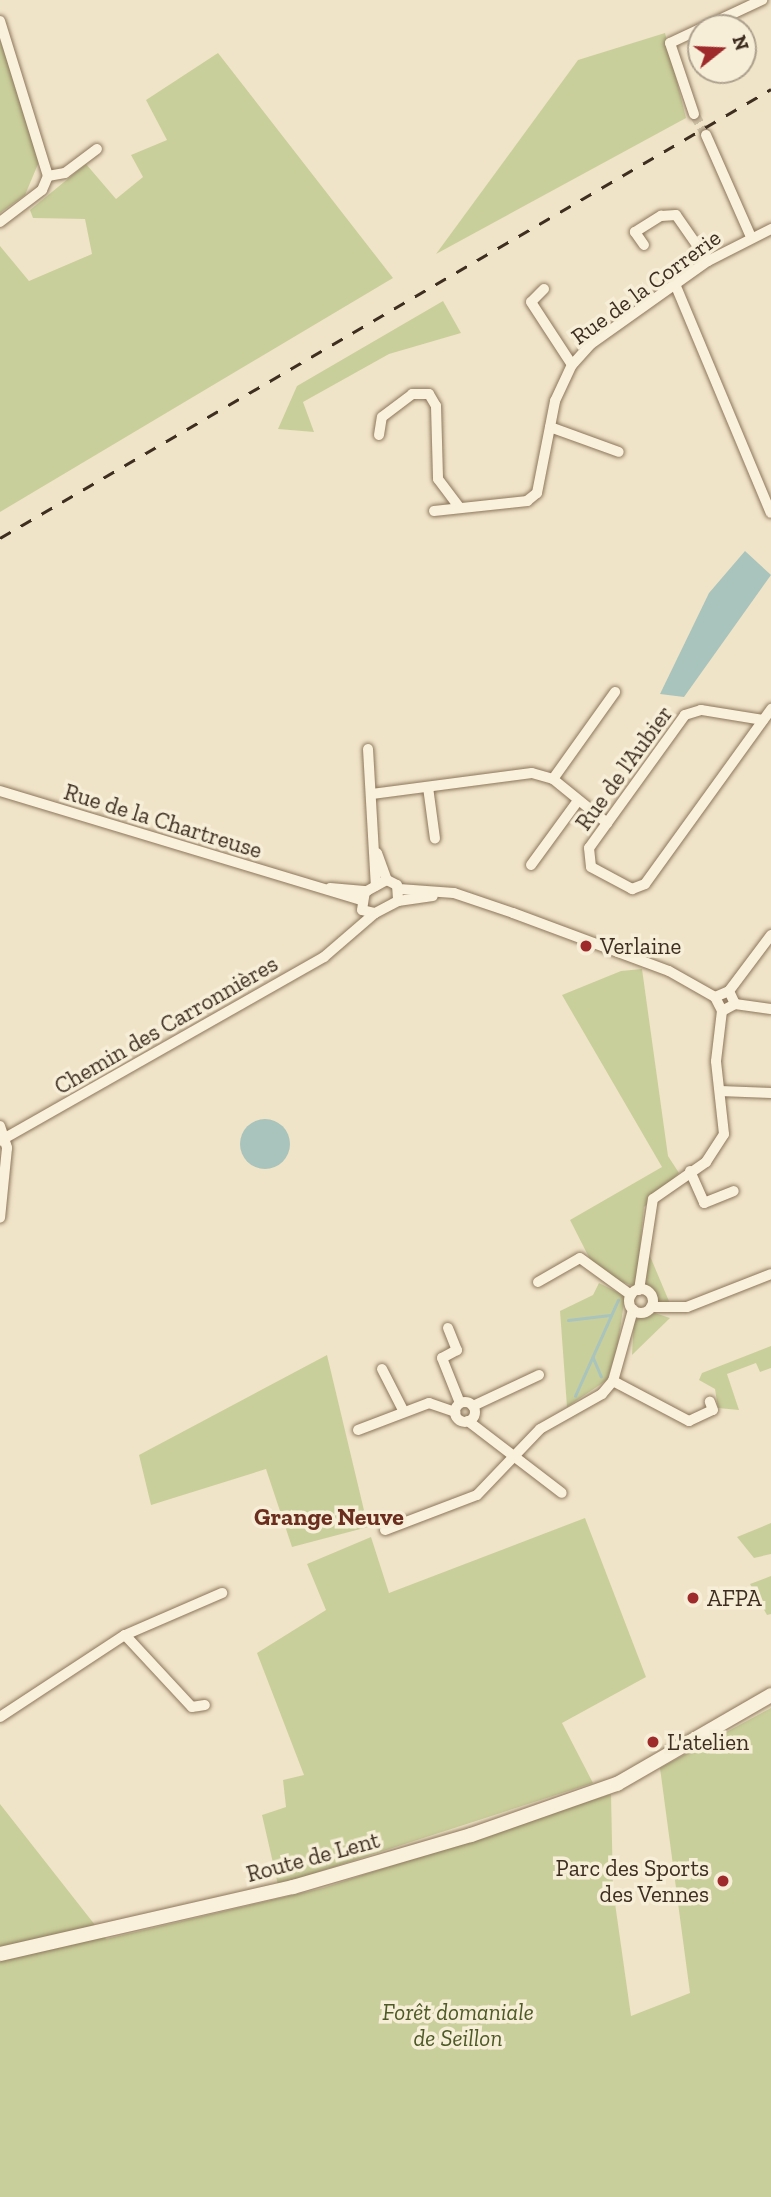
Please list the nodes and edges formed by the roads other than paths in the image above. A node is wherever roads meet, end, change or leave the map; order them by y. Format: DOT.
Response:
graph roads {
  1 [pos="762,0"];
  2 [pos="0,21"];
  3 [pos="694,114"];
  4 [pos="706,135"];
  5 [pos="97,149"];
  6 [pos="48,176"];
  7 [pos="0,222"];
  8 [pos="771,229"];
  9 [pos="751,237"];
  10 [pos="644,245"];
  11 [pos="708,261"];
  12 [pos="676,284"];
  13 [pos="544,289"];
  14 [pos="572,365"];
  15 [pos="550,427"];
  16 [pos="379,435"];
  17 [pos="620,452"];
  18 [pos="460,508"];
  19 [pos="434,511"];
  20 [pos="771,513"];
  21 [pos="615,692"];
  22 [pos="771,709"];
  23 [pos="763,720"];
  24 [pos="368,749"];
  25 [pos="553,779"];
  26 [pos="428,787"];
  27 [pos="0,791"];
  28 [pos="372,794"];
  29 [pos="578,802"];
  30 [pos="607,823"];
  31 [pos="435,839"];
  32 [pos="373,843"];
  33 [pos="531,865"];
  34 [pos="387,880"];
  35 [pos="399,889"];
  36 [pos="368,892"];
  37 [pos="454,893"];
  38 [pos="398,901"];
  39 [pos="370,912"];
  40 [pos="771,935"];
  41 [pos="729,991"];
  42 [pos="715,997"];
  43 [pos="735,1004"];
  44 [pos="771,1009"];
  45 [pos="722,1011"];
  46 [pos="720,1091"];
  47 [pos="771,1093"];
  48 [pos="0,1126"];
  49 [pos="3,1139"];
  50 [pos="690,1171"];
  51 [pos="734,1191"];
  52 [pos="0,1219"];
  53 [pos="771,1274"];
  54 [pos="538,1282"];
  55 [pos="635,1292"];
  56 [pos="651,1307"];
  57 [pos="634,1310"];
  58 [pos="448,1328"];
  59 [pos="382,1369"];
  60 [pos="539,1375"];
  61 [pos="613,1381"];
  62 [pos="710,1402"];
  63 [pos="473,1406"];
  64 [pos="457,1407"];
  65 [pos="404,1412"];
  66 [pos="468,1421"];
  67 [pos="358,1430"];
  68 [pos="513,1458"];
  69 [pos="562,1493"];
  70 [pos="385,1530"];
  71 [pos="222,1593"];
  72 [pos="125,1635"];
  73 [pos="771,1695"];
  74 [pos="205,1705"];
  75 [pos="0,1717"];
  76 [pos="0,1954"];
  1 -- 3 [label="street"];
  2 -- 6 [label="street"];
  4 -- 9 [label="street"];
  5 -- 6 [label="street"];
  6 -- 7 [label="street"];
  8 -- 9 [label="street, Rue de la Correrie"];
  9 -- 11 [label="street, Rue de la Correrie"];
  10 -- 11 [label="street"];
  11 -- 12 [label="street, Rue de la Correrie"];
  12 -- 14 [label="street, Rue de la Correrie"];
  12 -- 20 [label="street"];
  13 -- 14 [label="street"];
  14 -- 15 [label="street, Rue de la Correrie"];
  15 -- 17 [label="street"];
  15 -- 18 [label="street, Rue de la Correrie"];
  16 -- 18 [label="street"];
  18 -- 19 [label="street, Rue de la Correrie"];
  21 -- 25 [label="street"];
  22 -- 23 [label="street, Rue de l'Aubier"];
  23 -- 30 [label="street, Rue de l'Aubier"];
  23 -- 30 [label="street, Rue de l'Aubier"];
  24 -- 28 [label="street"];
  25 -- 26 [label="street"];
  25 -- 29 [label="street"];
  26 -- 28 [label="street"];
  26 -- 31 [label="street"];
  27 -- 36 [label="street, Rue de la Chartreuse"];
  28 -- 32 [label="street"];
  29 -- 30 [label="street"];
  29 -- 33 [label="street"];
  32 -- 34 [label="street"];
  32 -- 36 [label="street"];
  34 -- 35 [label="street"];
  34 -- 36 [label="street"];
  35 -- 37 [label="street"];
  35 -- 38 [label="street"];
  36 -- 39 [label="street"];
  37 -- 38 [label="street"];
  37 -- 42 [label="street"];
  38 -- 39 [label="street"];
  39 -- 49 [label="street, Chemin des Carronnières"];
  40 -- 41 [label="street"];
  41 -- 42 [label="street"];
  41 -- 43 [label="street"];
  42 -- 45 [label="street"];
  43 -- 44 [label="street"];
  43 -- 45 [label="street"];
  45 -- 46 [label="street"];
  46 -- 47 [label="street"];
  46 -- 50 [label="street"];
  48 -- 49 [label="street"];
  49 -- 52 [label="street"];
  50 -- 51 [label="street"];
  50 -- 55 [label="street"];
  53 -- 56 [label="street"];
  54 -- 55 [label="street"];
  55 -- 56 [label="street"];
  55 -- 57 [label="street"];
  56 -- 57 [label="street"];
  57 -- 61 [label="street"];
  58 -- 64 [label="street"];
  59 -- 65 [label="street"];
  60 -- 63 [label="street"];
  61 -- 62 [label="street"];
  61 -- 68 [label="street"];
  63 -- 64 [label="street"];
  63 -- 66 [label="street"];
  64 -- 65 [label="street"];
  64 -- 66 [label="street"];
  65 -- 67 [label="street"];
  66 -- 68 [label="street"];
  68 -- 69 [label="street"];
  68 -- 70 [label="street"];
  71 -- 72 [label="street"];
  72 -- 74 [label="street"];
  72 -- 75 [label="street"];
  73 -- 76 [label="street, Route de Lent"];
}
